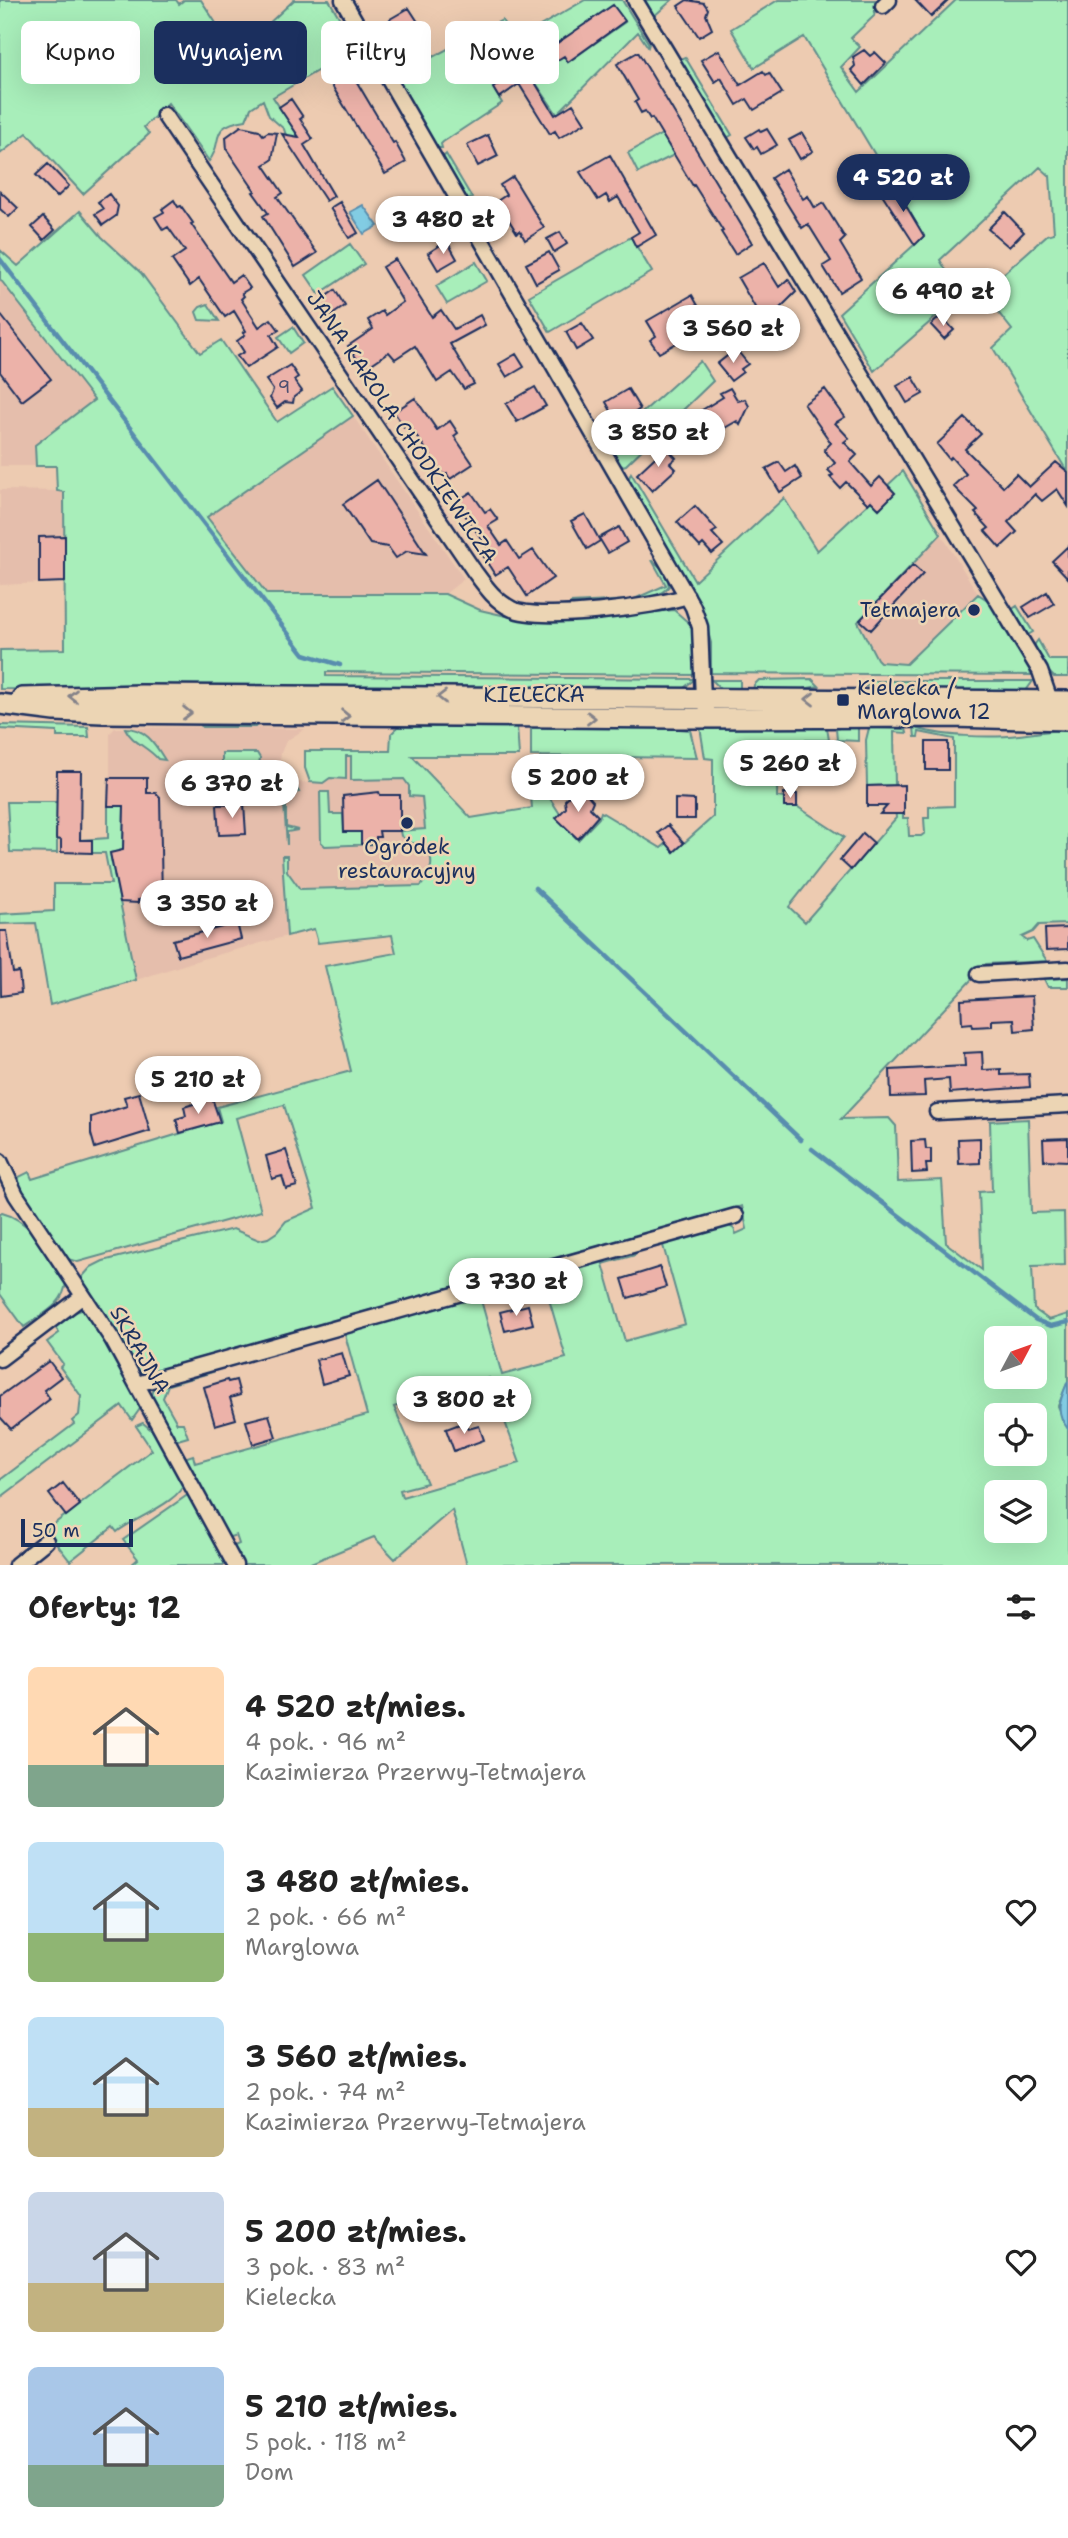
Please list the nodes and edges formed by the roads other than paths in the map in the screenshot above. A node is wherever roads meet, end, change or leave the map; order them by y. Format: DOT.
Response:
graph roads {
  1 [pos="343,0"];
  2 [pos="635,0"];
  3 [pos="164,115"];
  4 [pos="687,596"];
  5 [pos="703,699"];
  6 [pos="1059,701"];
  7 [pos="0,702"];
  8 [pos="676,718"];
  9 [pos="714,718"];
  10 [pos="1032,719"];
  11 [pos="1065,720"];
  12 [pos="1068,970"];
  13 [pos="979,974"];
  14 [pos="1068,1105"];
  15 [pos="937,1112"];
  16 [pos="0,1161"];
  17 [pos="736,1216"];
  18 [pos="83,1296"];
  19 [pos="0,1359"];
  20 [pos="137,1384"];
  21 [pos="46,1541"];
  22 [pos="16,1565"];
  23 [pos="235,1565"];
  1 -- 4 [label="street"];
  2 -- 6 [label="street"];
  3 -- 4 [label="street, JANA KAROLA CHODKIEWICZA"];
  4 -- 5 [label="street"];
  6 -- 5 [label="main road, KIELECKA, one-way"];
  5 -- 7 [label="main road, KIELECKA, one-way"];
  5 -- 8 [label="street"];
  5 -- 9 [label="street"];
  6 -- 10 [label="street"];
  6 -- 11 [label="street"];
  7 -- 8 [label="main road, KIELECKA, one-way"];
  8 -- 9 [label="main road, KIELECKA"];
  9 -- 10 [label="main road, KIELECKA"];
  10 -- 11 [label="main road, KIELECKA"];
  12 -- 13 [label="street"];
  14 -- 15 [label="street"];
  16 -- 18 [label="street, SKRAJNA"];
  17 -- 20 [label="street"];
  18 -- 19 [label="street"];
  18 -- 20 [label="street, SKRAJNA"];
  20 -- 23 [label="street, SKRAJNA"];
  21 -- 22 [label="street"];
}
